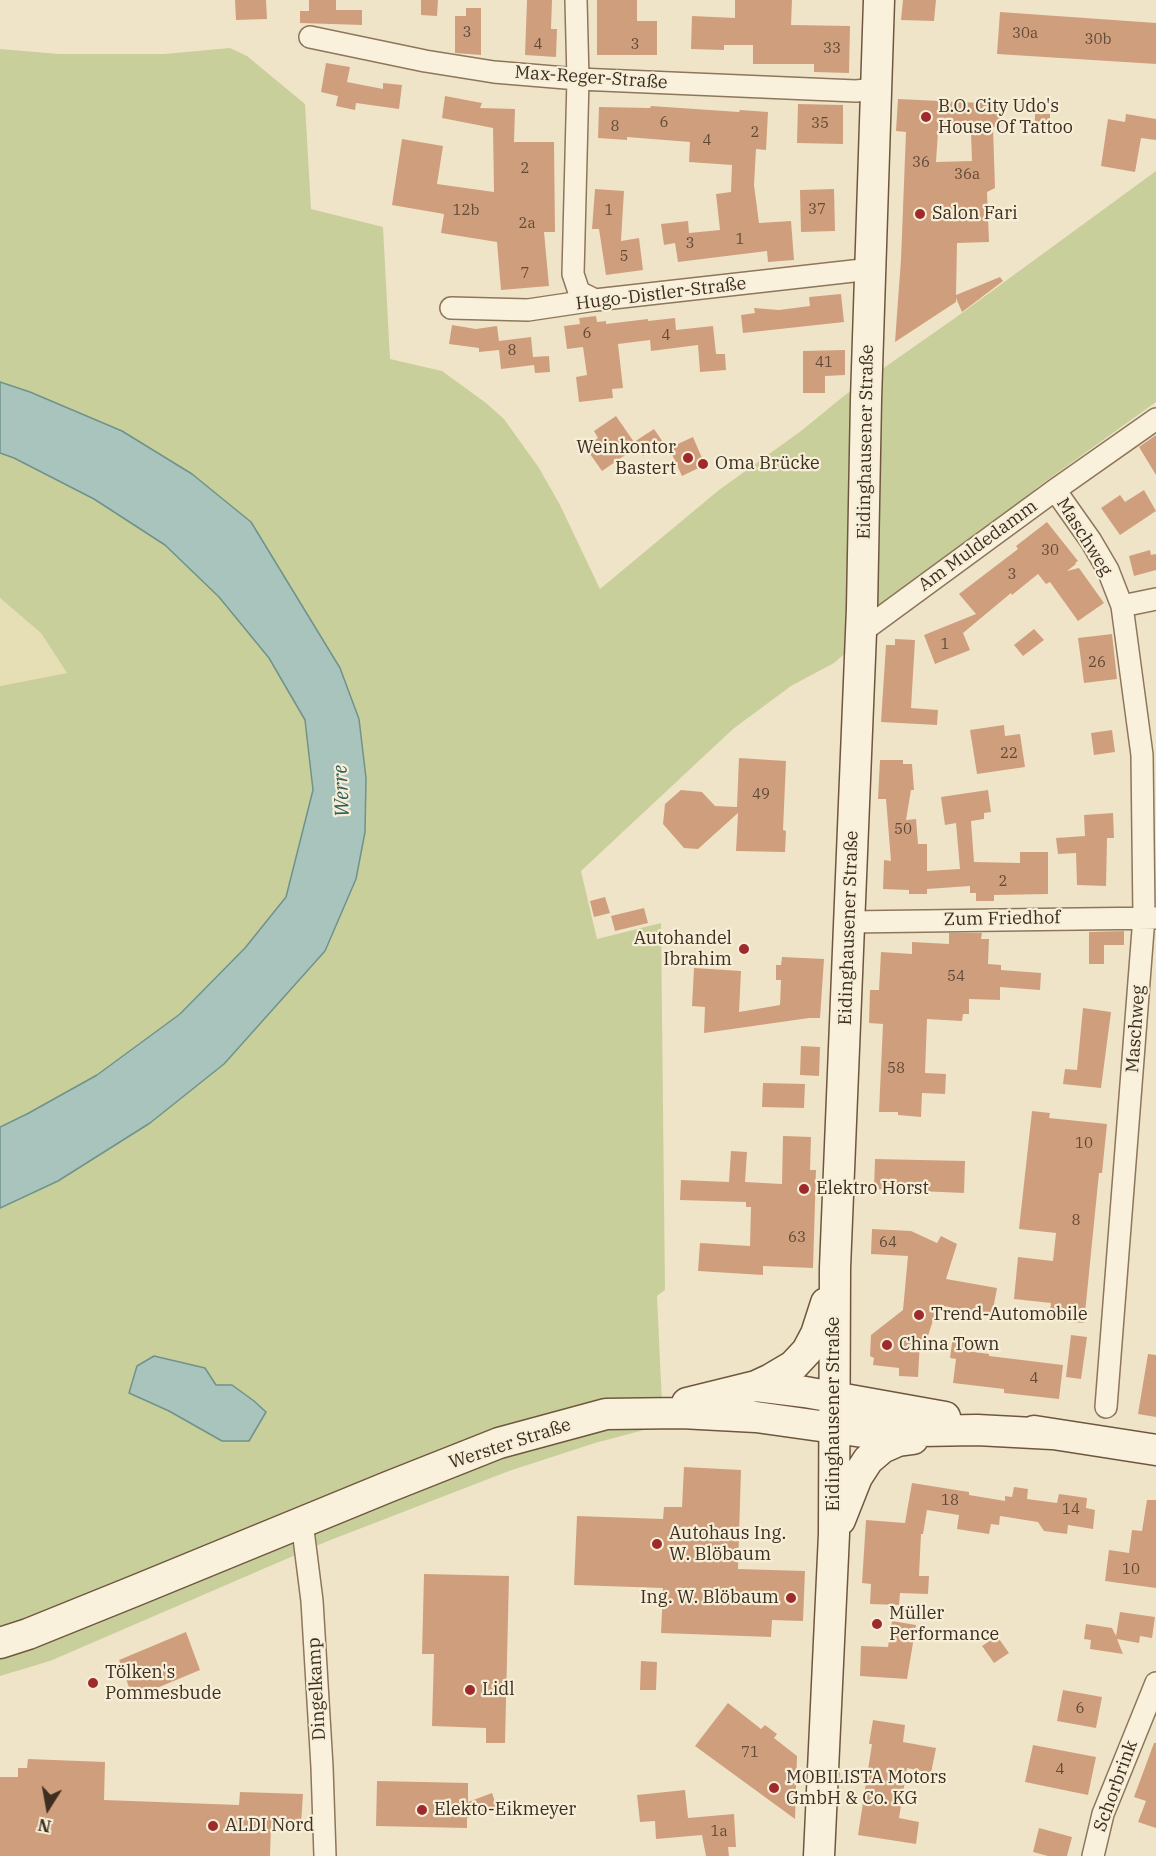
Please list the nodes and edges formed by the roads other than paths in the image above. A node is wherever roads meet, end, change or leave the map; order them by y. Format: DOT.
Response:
graph roads {
  1 [pos="576,0"];
  2 [pos="879,0"];
  3 [pos="310,37"];
  4 [pos="578,79"];
  5 [pos="876,88"];
  6 [pos="871,269"];
  7 [pos="595,300"];
  8 [pos="451,308"];
  9 [pos="1156,419"];
  10 [pos="1055,490"];
  11 [pos="1156,599"];
  12 [pos="1122,606"];
  13 [pos="861,620"];
  14 [pos="1149,754"];
  15 [pos="1150,918"];
  16 [pos="848,922"];
  17 [pos="835,1268"];
  18 [pos="756,1386"];
  19 [pos="835,1398"];
  20 [pos="1106,1407"];
  21 [pos="644,1413"];
  22 [pos="835,1428"];
  23 [pos="977,1430"];
  24 [pos="1052,1434"];
  25 [pos="1156,1450"];
  26 [pos="302,1522"];
  27 [pos="834,1534"];
  28 [pos="0,1643"];
  29 [pos="1156,1683"];
  30 [pos="324,1856"];
  31 [pos="819,1856"];
  32 [pos="1093,1856"];
  1 -- 4 [label="street"];
  2 -- 5 [label="main road, Eidinghausener Straße"];
  3 -- 4 [label="street, Max-Reger-Straße"];
  4 -- 5 [label="street, Max-Reger-Straße"];
  4 -- 7 [label="street"];
  5 -- 6 [label="main road, Eidinghausener Straße"];
  6 -- 7 [label="street, Hugo-Distler-Straße"];
  6 -- 13 [label="main road, Eidinghausener Straße"];
  7 -- 8 [label="street, Hugo-Distler-Straße"];
  9 -- 10 [label="street, Am Muldedamm"];
  10 -- 12 [label="street, Maschweg"];
  10 -- 13 [label="street, Am Muldedamm"];
  11 -- 12 [label="street"];
  12 -- 14 [label="street, Maschweg"];
  13 -- 16 [label="main road, Eidinghausener Straße"];
  14 -- 15 [label="street, Maschweg"];
  15 -- 16 [label="street, Zum Friedhof"];
  15 -- 20 [label="street, Maschweg"];
  16 -- 17 [label="main road, Eidinghausener Straße"];
  17 -- 18 [label="main road"];
  17 -- 19 [label="main road, Eidinghausener Straße"];
  18 -- 19 [label="main road, Werster Straße"];
  18 -- 21 [label="main road"];
  19 -- 22 [label="main road, Eidinghausener Straße"];
  19 -- 24 [label="main road, Werster Straße"];
  21 -- 22 [label="main road, Werster Straße"];
  21 -- 26 [label="main road, Werster Straße"];
  22 -- 23 [label="main road, Werster Straße"];
  22 -- 27 [label="main road, Eidinghausener Straße"];
  23 -- 24 [label="main road, Werster Straße"];
  23 -- 27 [label="main road"];
  24 -- 25 [label="main road, Werster Straße"];
  26 -- 28 [label="main road, Werster Straße"];
  26 -- 30 [label="street, Dingelkamp"];
  27 -- 31 [label="main road, Eidinghausener Straße"];
  29 -- 32 [label="street, Schorbrink"];
}
